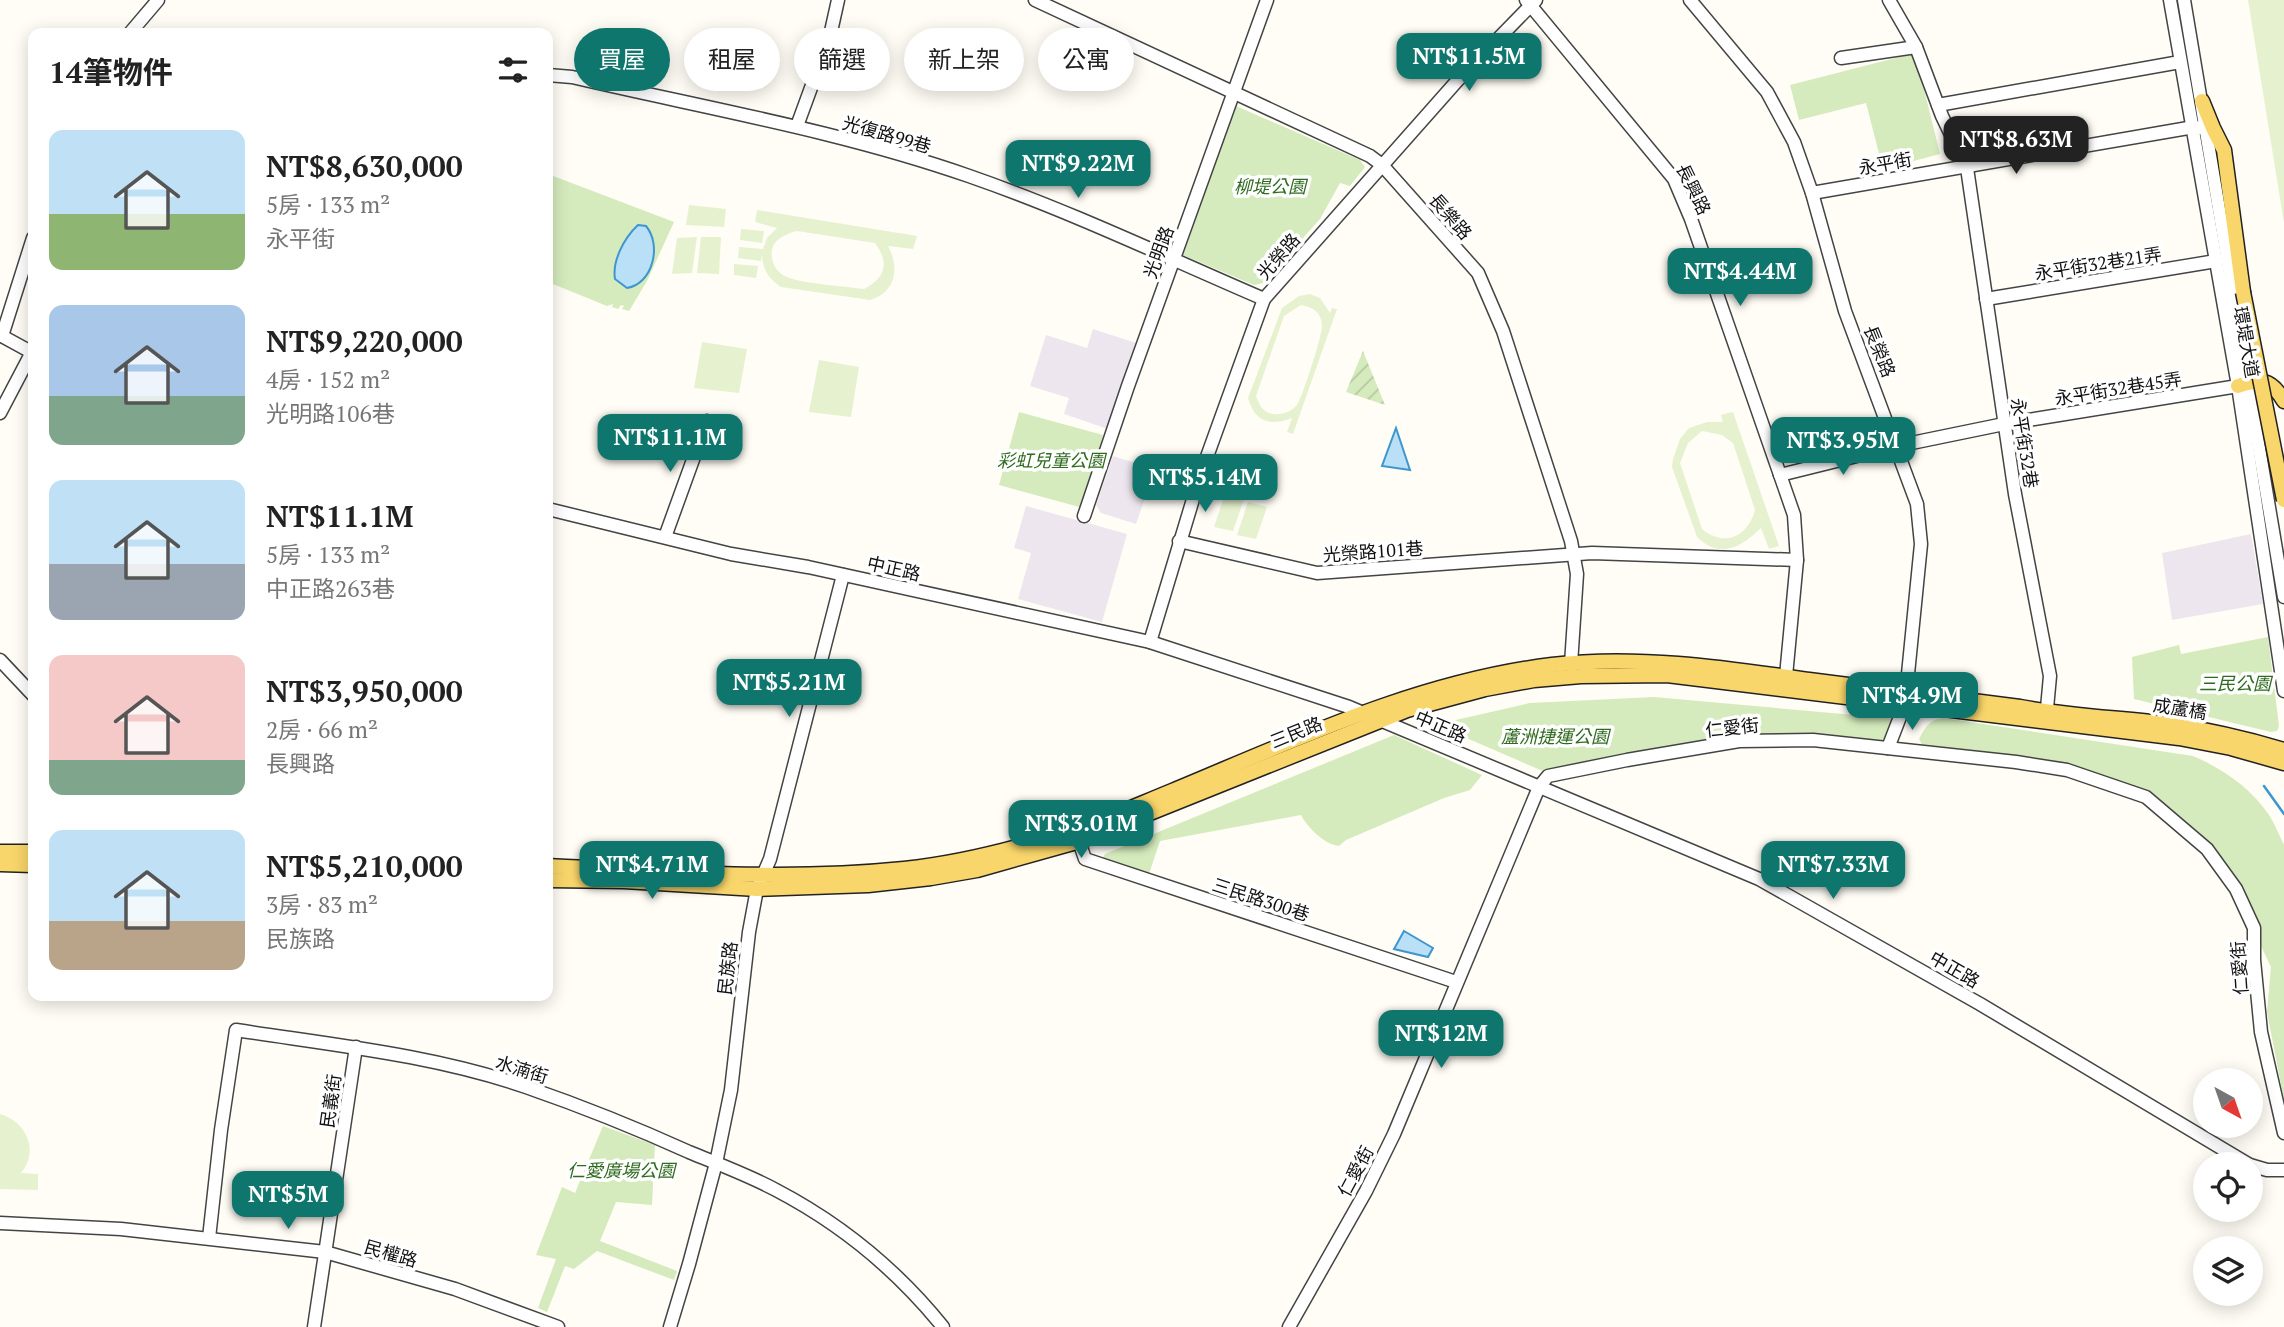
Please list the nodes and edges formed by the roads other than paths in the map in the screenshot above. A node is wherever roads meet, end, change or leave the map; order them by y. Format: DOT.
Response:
graph roads {
  1 [pos="158,0"];
  2 [pos="838,0"];
  3 [pos="1035,0"];
  4 [pos="1267,0"];
  5 [pos="1690,0"];
  6 [pos="1889,0"];
  7 [pos="2170,0"];
  8 [pos="2184,0"];
  9 [pos="1531,2"];
  10 [pos="134,28"];
  11 [pos="1916,47"];
  12 [pos="1841,58"];
  13 [pos="2180,62"];
  14 [pos="553,75"];
  15 [pos="1234,92"];
  16 [pos="2203,101"];
  17 [pos="1938,105"];
  18 [pos="797,126"];
  19 [pos="2194,127"];
  20 [pos="2210,129"];
  21 [pos="1382,165"];
  22 [pos="1967,168"];
  23 [pos="1812,194"];
  24 [pos="28,254"];
  25 [pos="1174,260"];
  26 [pos="2216,261"];
  27 [pos="1264,299"];
  28 [pos="1986,299"];
  29 [pos="1,335"];
  30 [pos="28,350"];
  31 [pos="28,360"];
  32 [pos="2243,384"];
  33 [pos="2284,401"];
  34 [pos="0,413"];
  35 [pos="707,421"];
  36 [pos="2004,424"];
  37 [pos="1897,446"];
  38 [pos="1780,475"];
  39 [pos="2284,499"];
  40 [pos="553,510"];
  41 [pos="1084,516"];
  42 [pos="665,537"];
  43 [pos="1179,541"];
  44 [pos="1574,555"];
  45 [pos="1797,560"];
  46 [pos="843,575"];
  47 [pos="2284,597"];
  48 [pos="1150,642"];
  49 [pos="0,660"];
  50 [pos="1571,664"];
  51 [pos="1786,677"];
  52 [pos="28,690"];
  53 [pos="2284,691"];
  54 [pos="1905,698"];
  55 [pos="1372,717"];
  56 [pos="2046,717"];
  57 [pos="2068,719"];
  58 [pos="1888,748"];
  59 [pos="2284,750"];
  60 [pos="2284,763"];
  61 [pos="1539,787"];
  62 [pos="1078,836"];
  63 [pos="0,852"];
  64 [pos="28,852"];
  65 [pos="0,864"];
  66 [pos="28,865"];
  67 [pos="553,866"];
  68 [pos="764,873"];
  69 [pos="553,880"];
  70 [pos="758,889"];
  71 [pos="1456,982"];
  72 [pos="356,1047"];
  73 [pos="2284,1133"];
  74 [pos="2225,1152"];
  75 [pos="716,1163"];
  76 [pos="2263,1168"];
  77 [pos="2284,1170"];
  78 [pos="0,1223"];
  79 [pos="209,1238"];
  80 [pos="325,1252"];
  81 [pos="314,1327"];
  82 [pos="558,1327"];
  83 [pos="670,1327"];
  84 [pos="943,1327"];
  85 [pos="1289,1327"];
  1 -- 10 [label="street"];
  2 -- 18 [label="street"];
  3 -- 15 [label="street, 長樂路"];
  4 -- 15 [label="street, 光明路"];
  5 -- 23 [label="street, 長榮路"];
  6 -- 11 [label="street, 永平街32巷"];
  7 -- 13 [label="street, 環堤大道"];
  8 -- 16 [label="street"];
  9 -- 21 [label="street, 光榮路"];
  9 -- 38 [label="street, 長興路"];
  11 -- 12 [label="street"];
  11 -- 17 [label="street, 永平街32巷"];
  13 -- 17 [label="street"];
  13 -- 19 [label="street, 環堤大道"];
  14 -- 18 [label="street, 光復路99巷"];
  15 -- 21 [label="street, 長樂路"];
  15 -- 25 [label="street, 光明路"];
  16 -- 20 [label="main road"];
  17 -- 22 [label="street, 永平街32巷"];
  18 -- 25 [label="street, 光復路99巷"];
  19 -- 20 [label="street, 永平街"];
  19 -- 22 [label="street, 永平街"];
  19 -- 26 [label="street, 環堤大道"];
  20 -- 32 [label="street, 環堤大道"];
  20 -- 39 [label="main road, bridge"];
  21 -- 27 [label="street, 光榮路"];
  21 -- 44 [label="street, 長樂路"];
  22 -- 23 [label="street, 永平街"];
  22 -- 28 [label="street, 永平街32巷"];
  23 -- 37 [label="street, 長榮路"];
  24 -- 29 [label="street"];
  25 -- 27 [label="street, 光復路99巷"];
  25 -- 41 [label="street, 光明路"];
  26 -- 28 [label="street, 永平街32巷21弄"];
  26 -- 32 [label="street, 環堤大道"];
  27 -- 43 [label="street, 光榮路"];
  28 -- 36 [label="street, 永平街32巷"];
  29 -- 30 [label="street"];
  31 -- 34 [label="street"];
  32 -- 33 [label="main road"];
  32 -- 36 [label="street, 永平街32巷45弄"];
  32 -- 47 [label="street, 環堤大道"];
  32 -- 53 [label="street, 環堤大道"];
  35 -- 42 [label="street"];
  36 -- 37 [label="street, 永平街32巷45弄"];
  36 -- 56 [label="street, 永平街32巷"];
  37 -- 38 [label="street, 永平街32巷45弄"];
  37 -- 54 [label="street, 長榮路"];
  38 -- 45 [label="street, 長興路"];
  40 -- 42 [label="street, 中正路"];
  42 -- 46 [label="street, 中正路"];
  43 -- 44 [label="street, 光榮路101巷"];
  43 -- 48 [label="street, 光榮路"];
  44 -- 45 [label="street, 光榮路101巷"];
  44 -- 50 [label="street, 長樂路"];
  45 -- 51 [label="street, 長興路"];
  46 -- 48 [label="street, 中正路"];
  46 -- 68 [label="street, 民族路"];
  48 -- 55 [label="street, 中正路"];
  49 -- 52 [label="street"];
  50 -- 51 [label="main road, 三民路"];
  50 -- 55 [label="main road, 三民路"];
  51 -- 54 [label="main road, 三民路"];
  54 -- 55 [label="main road, 三民路"];
  54 -- 56 [label="main road, 三民路"];
  54 -- 58 [label="street, 長榮路"];
  55 -- 61 [label="street, 中正路"];
  55 -- 62 [label="main road, 三民路"];
  56 -- 57 [label="main road, 三民路"];
  57 -- 59 [label="main road, 成蘆橋"];
  57 -- 60 [label="main road, 成蘆橋"];
  58 -- 61 [label="street, 仁愛街"];
  58 -- 73 [label="street, 仁愛街"];
  61 -- 71 [label="street, 仁愛街"];
  61 -- 74 [label="street, 中正路"];
  62 -- 68 [label="main road, 三民路"];
  62 -- 70 [label="main road, 三民路"];
  62 -- 71 [label="street, 三民路300巷"];
  63 -- 64 [label="main road"];
  65 -- 66 [label="main road"];
  67 -- 68 [label="main road, 三民路"];
  68 -- 70 [label="street, 民族路"];
  69 -- 70 [label="main road, 三民路"];
  70 -- 75 [label="street, 民族路"];
  71 -- 85 [label="street, 仁愛街"];
  72 -- 75 [label="street, 水湳街"];
  72 -- 79 [label="street, 水湳街"];
  72 -- 80 [label="street, 民義街"];
  75 -- 83 [label="street, 民族路"];
  75 -- 84 [label="street, 水湳街"];
  76 -- 77 [label="street, 中正路"];
  78 -- 79 [label="street, 民權路"];
  79 -- 80 [label="street, 民權路"];
  80 -- 81 [label="street, 民義街"];
  80 -- 82 [label="street, 民權路"];
}
